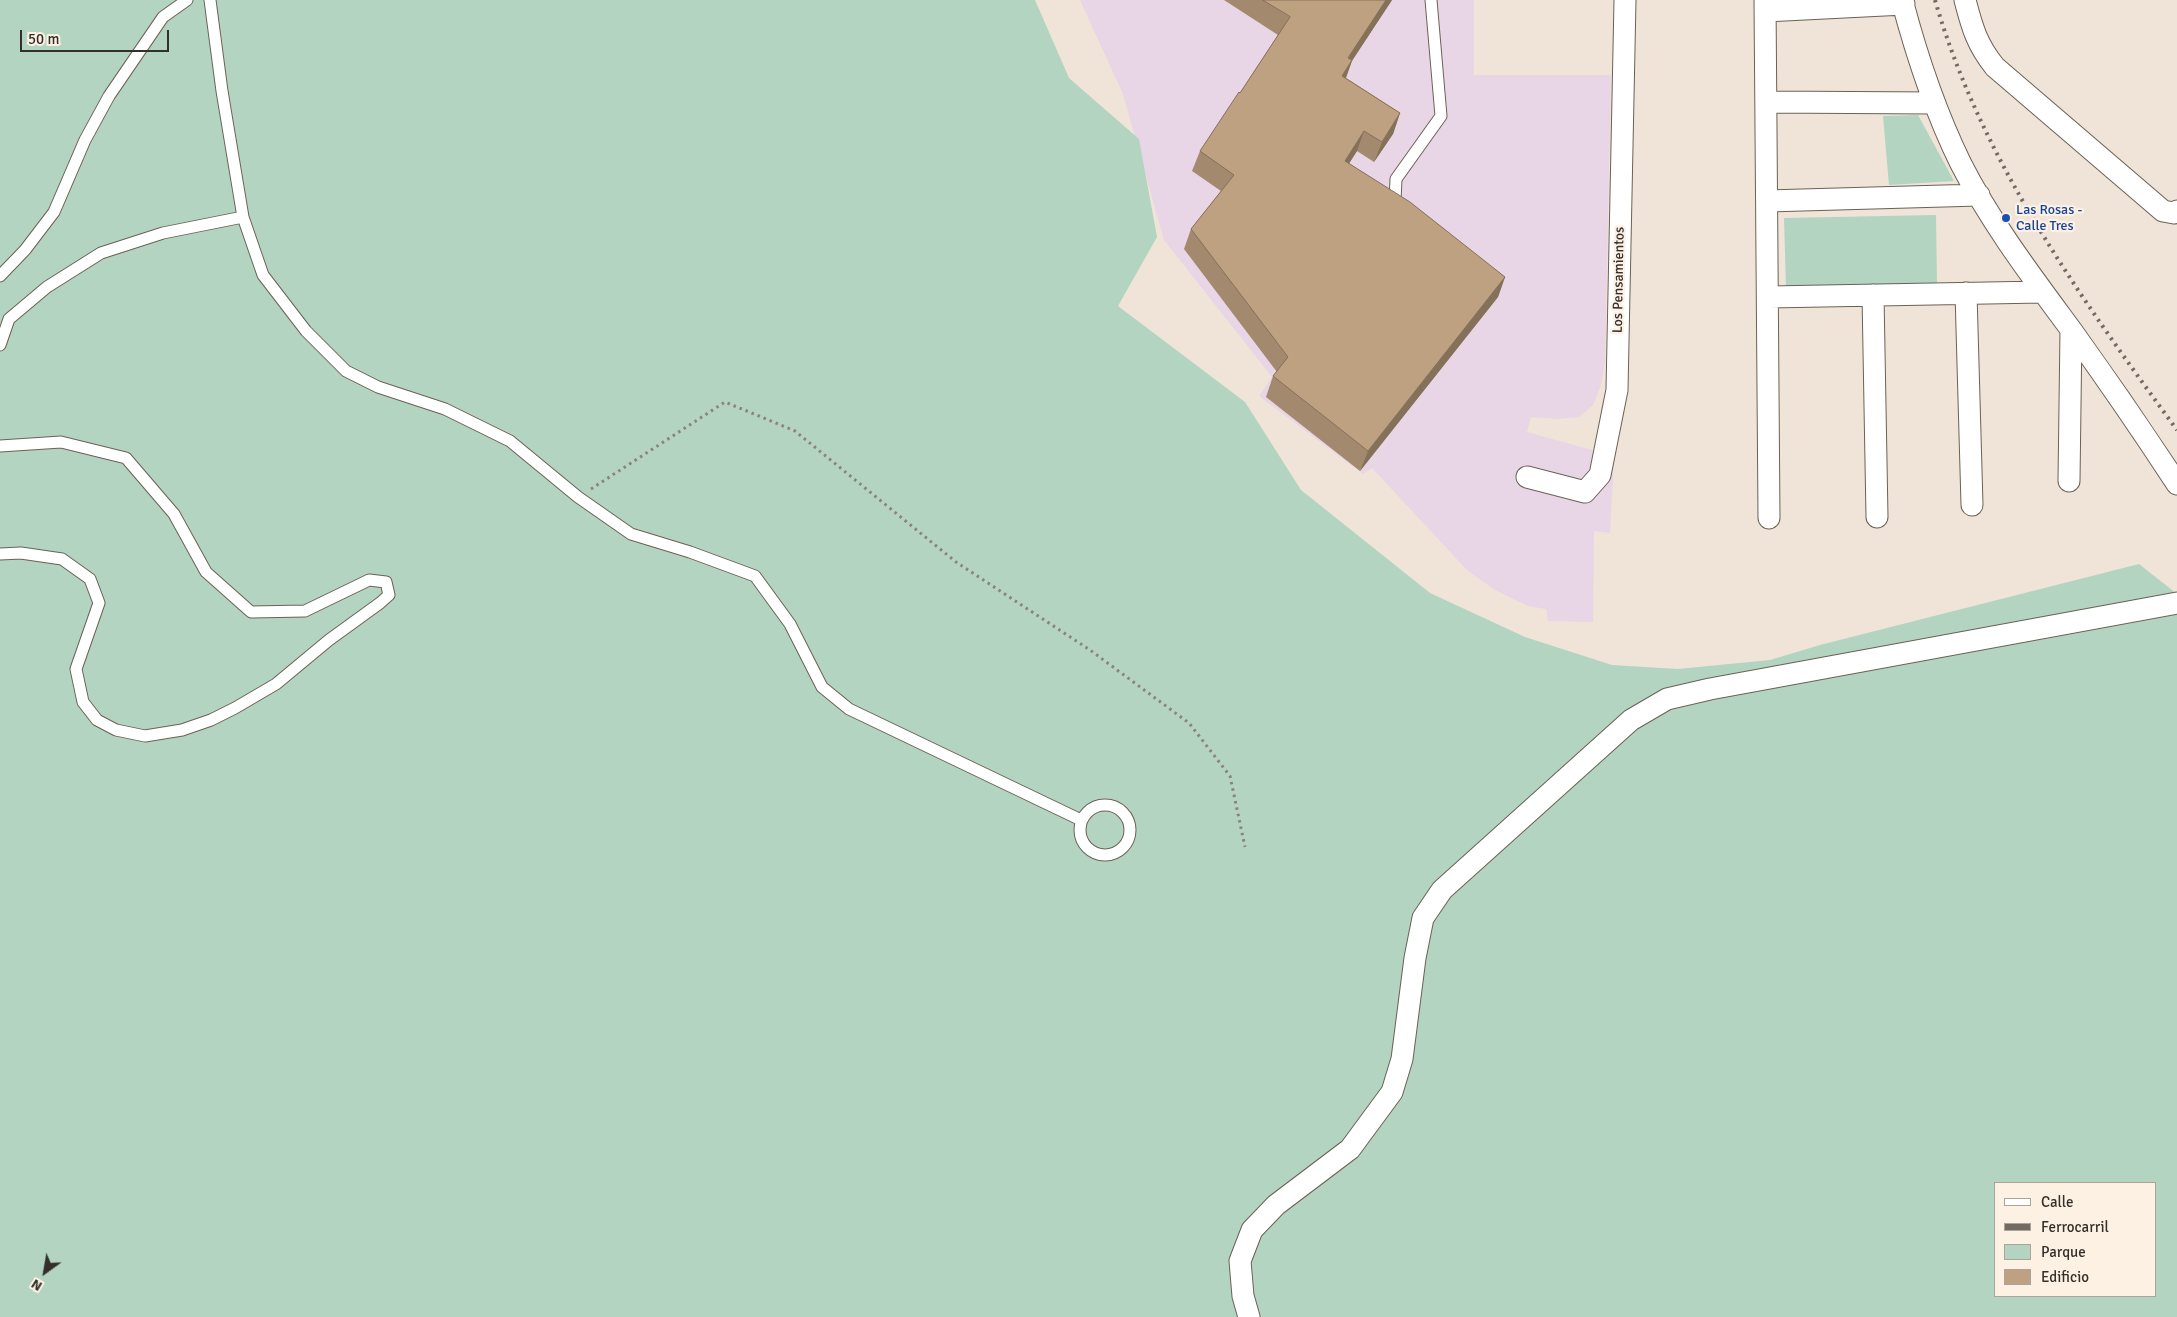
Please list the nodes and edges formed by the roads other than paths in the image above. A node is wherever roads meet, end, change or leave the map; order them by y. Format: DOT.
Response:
graph roads {
  1 [pos="187,0"];
  2 [pos="210,0"];
  3 [pos="1432,0"];
  4 [pos="1625,0"];
  5 [pos="1965,0"];
  6 [pos="1903,2"];
  7 [pos="1765,6"];
  8 [pos="1766,102"];
  9 [pos="1934,103"];
  10 [pos="1979,196"];
  11 [pos="1395,201"];
  12 [pos="1767,201"];
  13 [pos="2177,211"];
  14 [pos="243,217"];
  15 [pos="0,276"];
  16 [pos="2042,292"];
  17 [pos="1966,293"];
  18 [pos="1873,295"];
  19 [pos="1769,297"];
  20 [pos="2071,330"];
  21 [pos="0,345"];
  22 [pos="0,446"];
  23 [pos="1527,477"];
  24 [pos="2069,481"];
  25 [pos="2177,484"];
  26 [pos="1972,505"];
  27 [pos="1877,517"];
  28 [pos="1769,518"];
  29 [pos="0,554"];
  30 [pos="2177,603"];
  31 [pos="1081,820"];
  32 [pos="1249,1317"];
  1 -- 15 [label="lane"];
  2 -- 14 [label="lane"];
  3 -- 11 [label="lane"];
  4 -- 23 [label="street, Los Pensamientos"];
  5 -- 13 [label="street"];
  6 -- 7 [label="street"];
  6 -- 9 [label="street"];
  7 -- 8 [label="street"];
  8 -- 9 [label="street"];
  8 -- 12 [label="street"];
  9 -- 10 [label="street"];
  10 -- 12 [label="street"];
  10 -- 16 [label="street"];
  12 -- 19 [label="street"];
  14 -- 21 [label="lane"];
  14 -- 31 [label="lane"];
  16 -- 17 [label="street"];
  16 -- 20 [label="street"];
  17 -- 18 [label="street"];
  17 -- 26 [label="street"];
  18 -- 19 [label="street"];
  18 -- 27 [label="street"];
  19 -- 28 [label="street"];
  20 -- 24 [label="street"];
  20 -- 25 [label="street"];
  22 -- 29 [label="lane"];
  30 -- 32 [label="street"];
  31 -- 31 [label="lane"];
}
